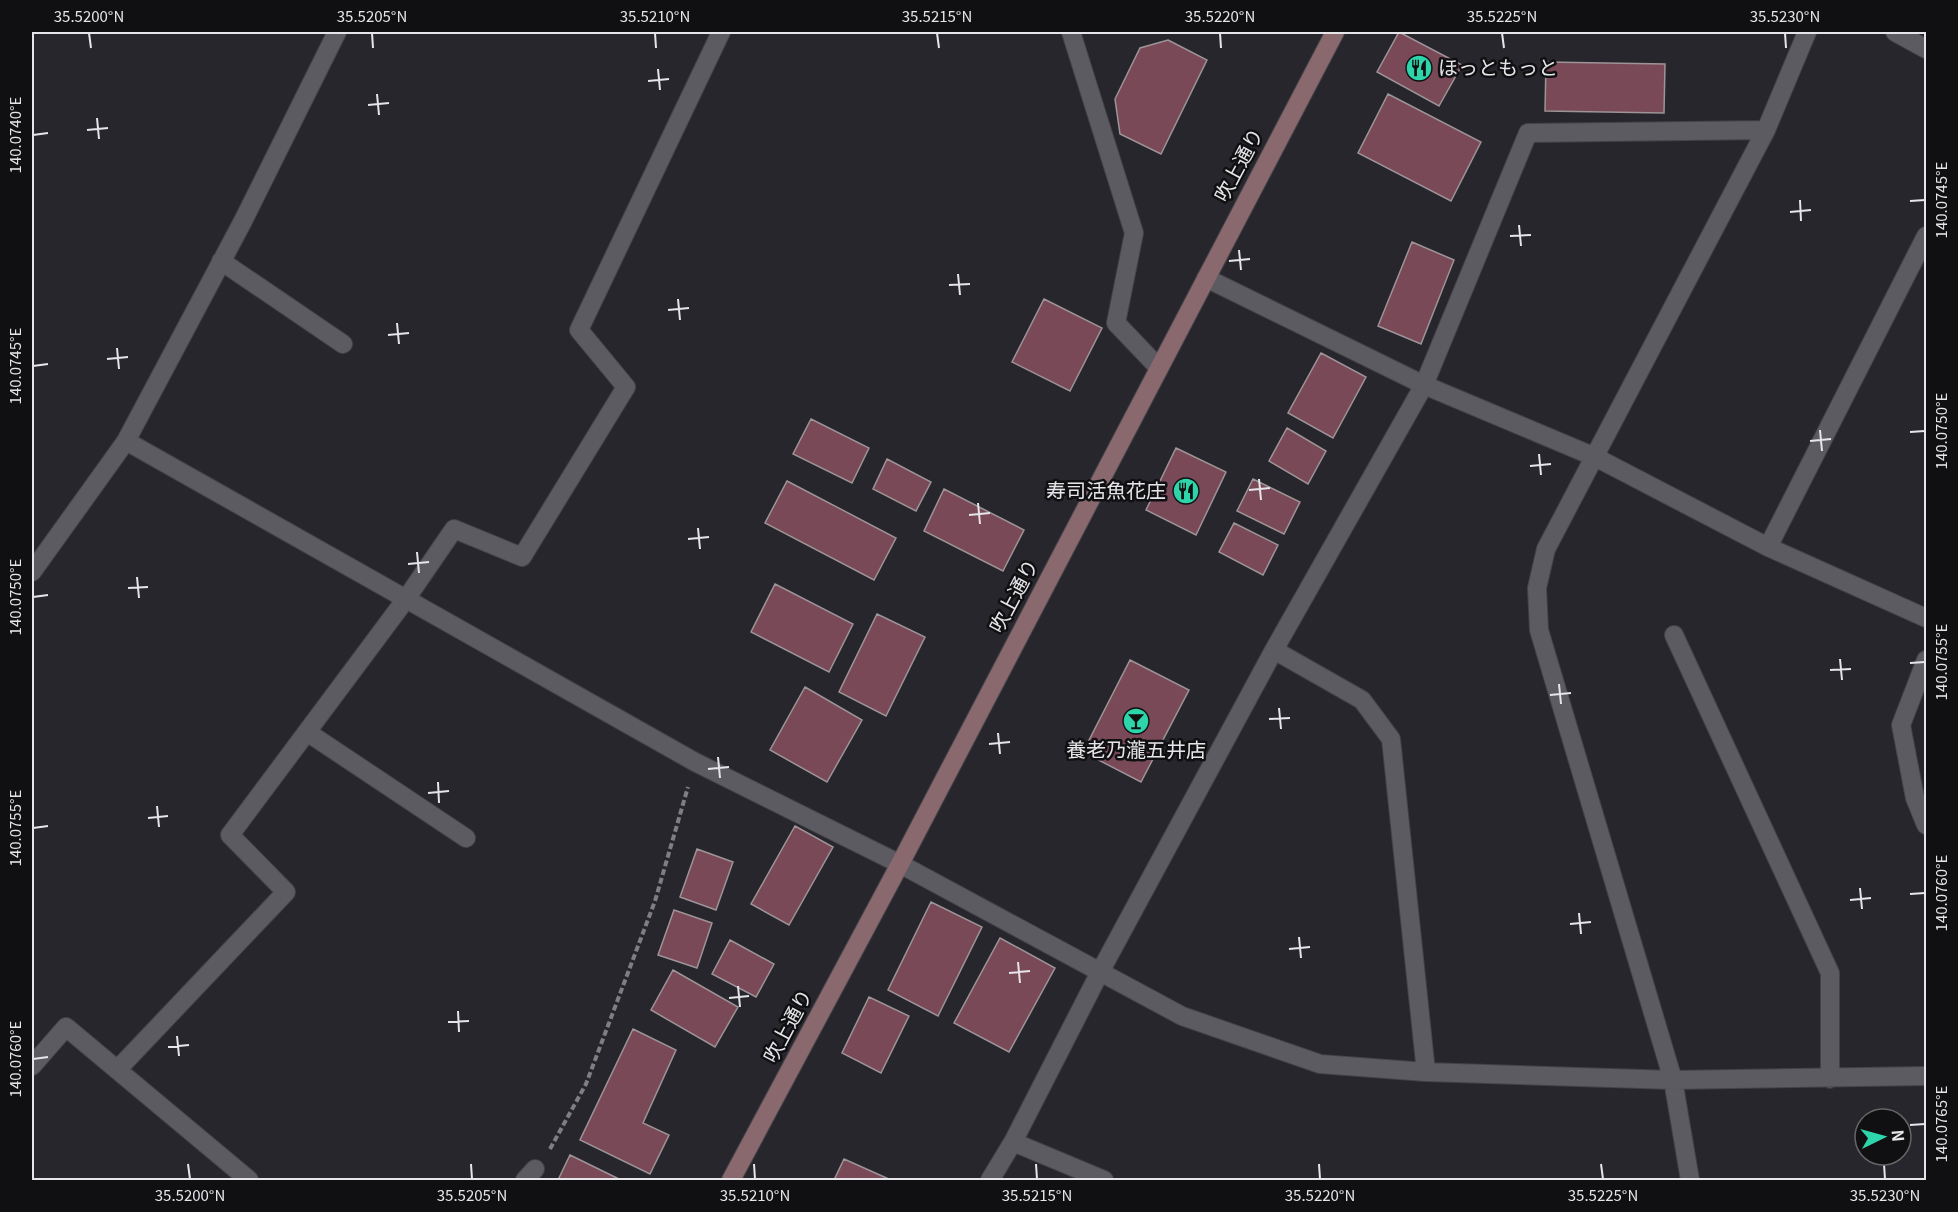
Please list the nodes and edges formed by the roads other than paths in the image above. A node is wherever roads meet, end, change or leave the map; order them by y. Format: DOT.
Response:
graph roads {
  1 [pos="337,32"];
  2 [pos="721,32"];
  3 [pos="1071,32"];
  4 [pos="1335,32"];
  5 [pos="1807,32"];
  6 [pos="1895,32"];
  7 [pos="1926,49"];
  8 [pos="1766,130"];
  9 [pos="1926,236"];
  10 [pos="221,261"];
  11 [pos="1206,278"];
  12 [pos="343,344"];
  13 [pos="1159,368"];
  14 [pos="1424,385"];
  15 [pos="126,441"];
  16 [pos="1595,457"];
  17 [pos="1768,547"];
  18 [pos="32,572"];
  19 [pos="406,599"];
  20 [pos="1926,618"];
  21 [pos="1674,635"];
  22 [pos="1274,650"];
  23 [pos="1926,660"];
  24 [pos="307,732"];
  25 [pos="1926,825"];
  26 [pos="466,838"];
  27 [pos="900,864"];
  28 [pos="1100,972"];
  29 [pos="32,1066"];
  30 [pos="117,1070"];
  31 [pos="1426,1072"];
  32 [pos="1926,1076"];
  33 [pos="1830,1079"];
  34 [pos="1672,1080"];
  35 [pos="1013,1142"];
  36 [pos="249,1180"];
  37 [pos="731,1180"];
  38 [pos="990,1180"];
  39 [pos="1104,1180"];
  40 [pos="1690,1180"];
  1 -- 10 [label="street"];
  2 -- 19 [label="street"];
  3 -- 13 [label="street"];
  4 -- 11 [label="street, 吹上通り"];
  5 -- 8 [label="street"];
  6 -- 7 [label="street"];
  8 -- 14 [label="street"];
  8 -- 16 [label="street"];
  9 -- 17 [label="street"];
  10 -- 12 [label="street"];
  10 -- 15 [label="street"];
  11 -- 13 [label="street, 吹上通り"];
  11 -- 14 [label="street"];
  13 -- 27 [label="street, 吹上通り"];
  14 -- 16 [label="street"];
  14 -- 22 [label="street"];
  15 -- 18 [label="street"];
  15 -- 19 [label="street"];
  16 -- 17 [label="street"];
  16 -- 34 [label="street"];
  17 -- 20 [label="street"];
  19 -- 24 [label="street"];
  19 -- 27 [label="street"];
  21 -- 33 [label="street"];
  22 -- 28 [label="street"];
  22 -- 31 [label="street"];
  23 -- 25 [label="street"];
  24 -- 26 [label="street"];
  24 -- 30 [label="street"];
  27 -- 28 [label="street"];
  27 -- 37 [label="street, 吹上通り"];
  28 -- 31 [label="street"];
  28 -- 35 [label="street"];
  29 -- 30 [label="street"];
  30 -- 36 [label="street"];
  31 -- 34 [label="street"];
  32 -- 33 [label="street"];
  33 -- 34 [label="street"];
  34 -- 40 [label="street"];
  35 -- 38 [label="street"];
  35 -- 39 [label="street"];
}
